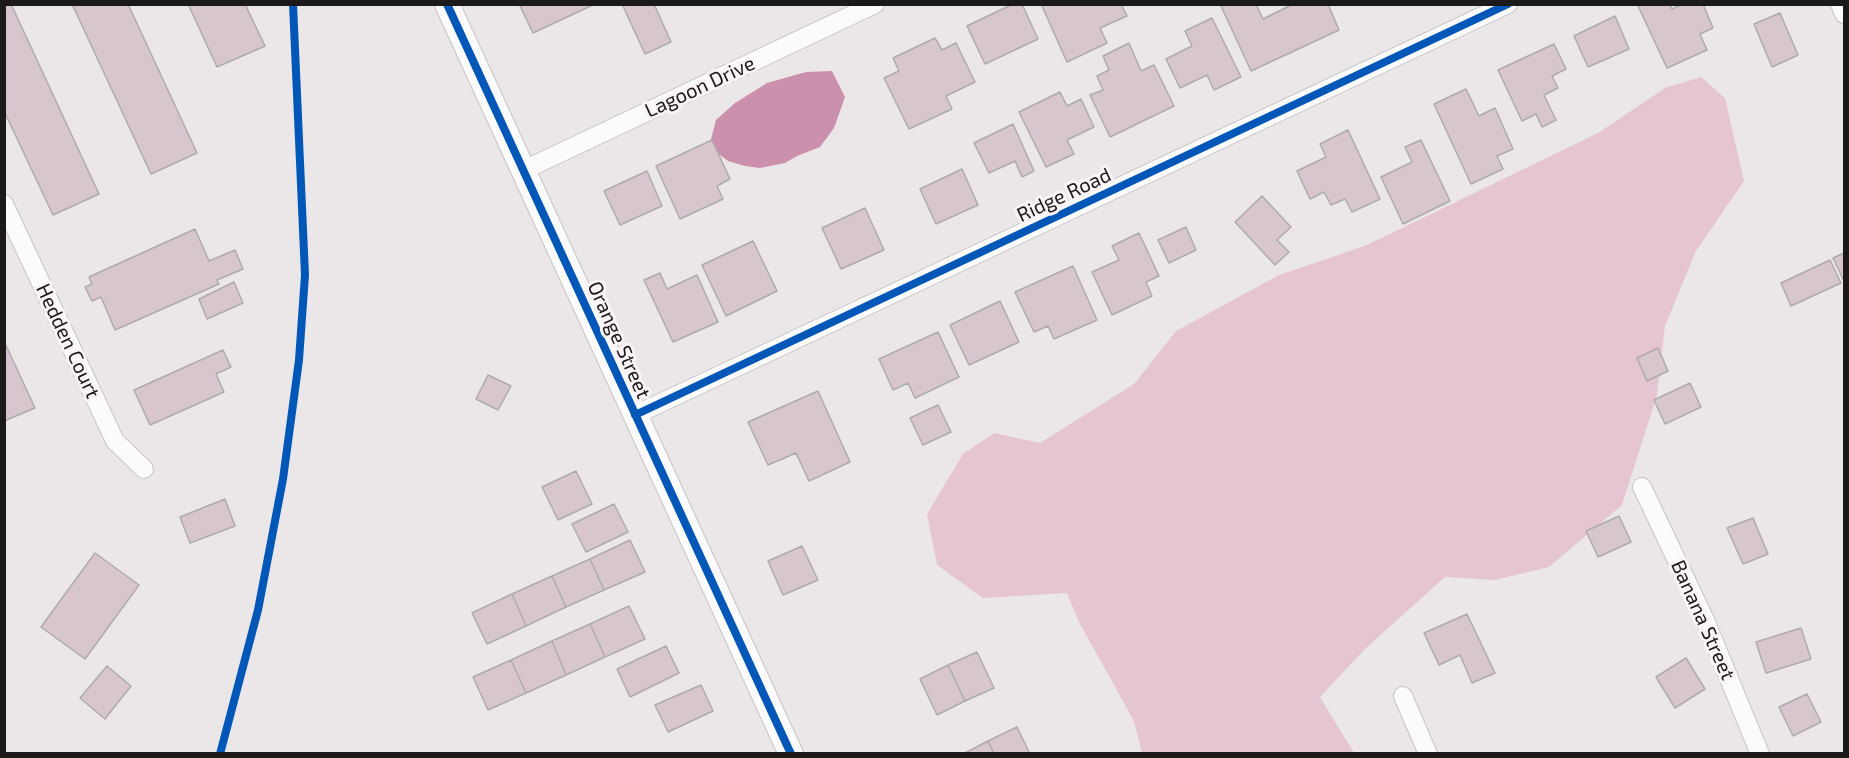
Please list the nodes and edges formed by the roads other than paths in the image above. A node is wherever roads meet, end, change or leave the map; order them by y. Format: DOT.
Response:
graph roads {
  1 [pos="447,4"];
  2 [pos="875,4"];
  3 [pos="1508,4"];
  4 [pos="1840,4"];
  5 [pos="1845,14"];
  6 [pos="524,170"];
  7 [pos="4,204"];
  8 [pos="634,415"];
  9 [pos="144,470"];
  10 [pos="1642,487"];
  11 [pos="1403,696"];
  12 [pos="791,753"];
  13 [pos="1428,753"];
  14 [pos="1760,753"];
  1 -- 6 [label="street, Orange Street"];
  2 -- 6 [label="street, Lagoon Drive"];
  3 -- 8 [label="street, Ridge Road"];
  4 -- 5 [label="street"];
  6 -- 8 [label="street, Orange Street"];
  7 -- 9 [label="street, Hedden Court"];
  8 -- 12 [label="street, Orange Street"];
  10 -- 14 [label="street, Banana Street"];
  11 -- 13 [label="street"];
}
